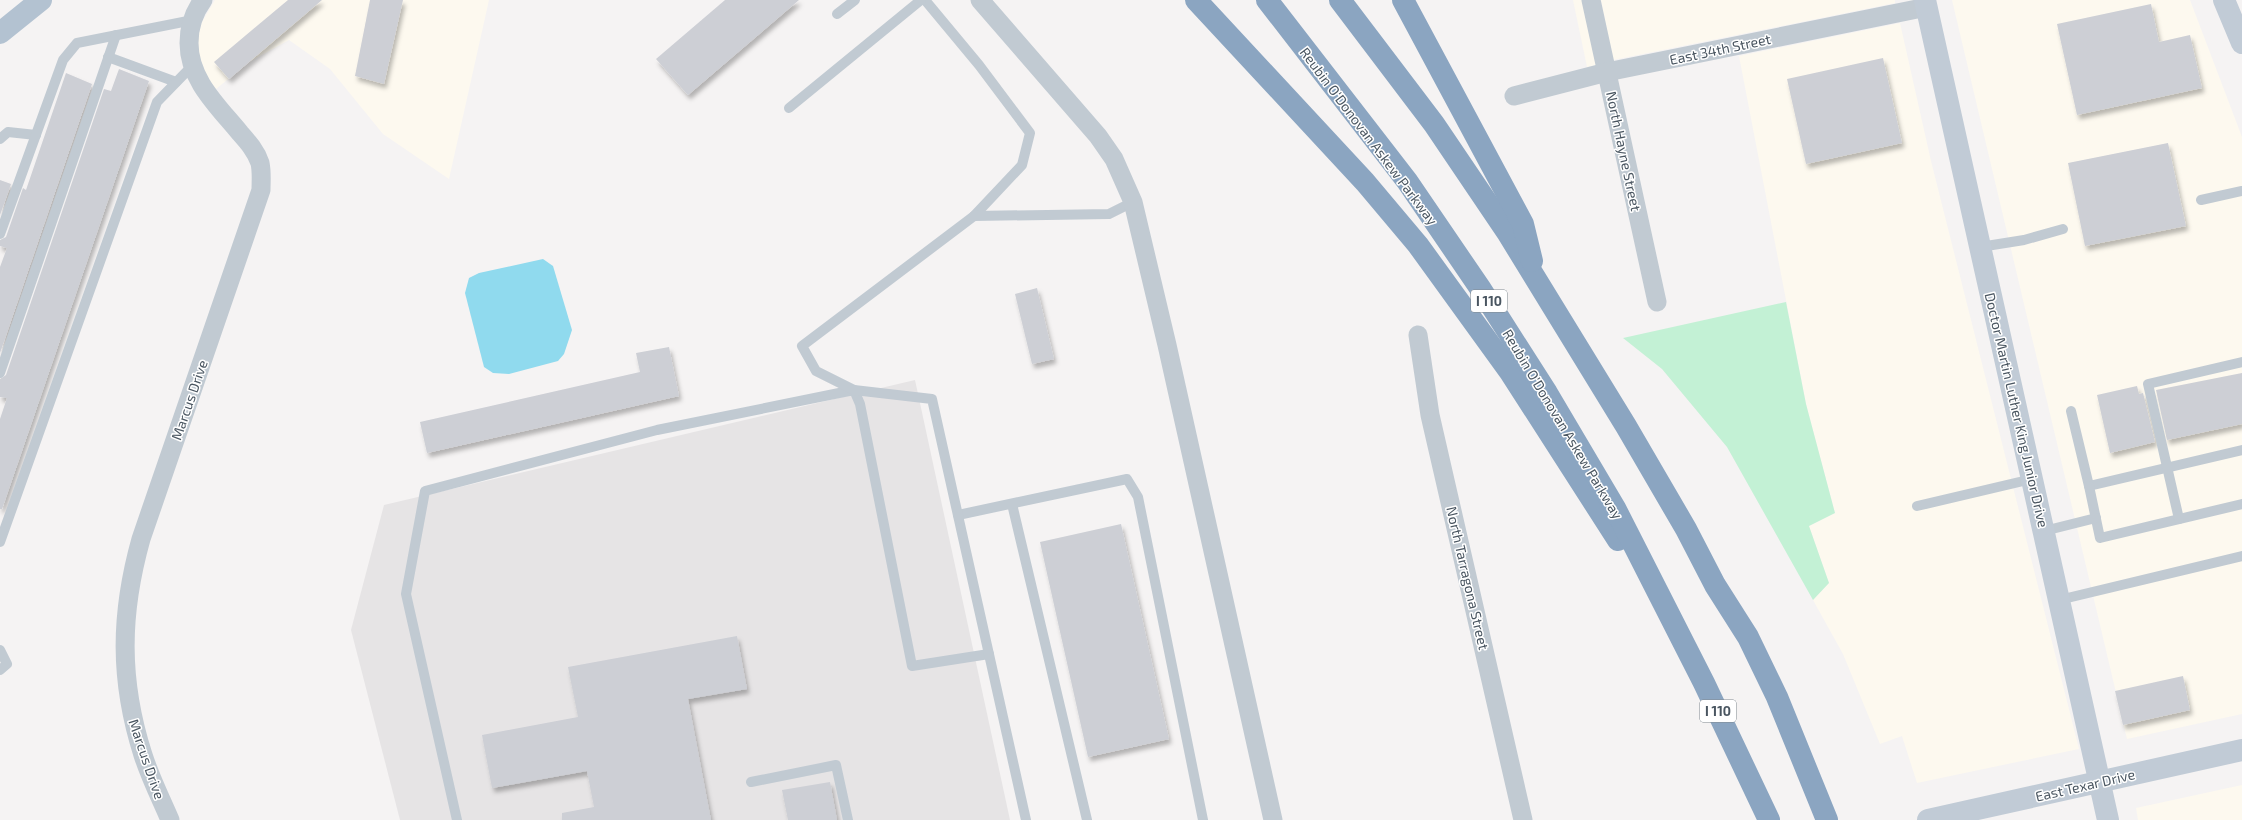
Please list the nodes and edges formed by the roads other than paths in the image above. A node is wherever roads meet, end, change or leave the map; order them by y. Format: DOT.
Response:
graph roads {
  1 [pos="42,0"];
  2 [pos="203,0"];
  3 [pos="855,0"];
  4 [pos="921,0"];
  5 [pos="925,0"];
  6 [pos="980,0"];
  7 [pos="1196,0"];
  8 [pos="1267,0"];
  9 [pos="1340,0"];
  10 [pos="1403,0"];
  11 [pos="1591,0"];
  12 [pos="2224,0"];
  13 [pos="1926,4"];
  14 [pos="837,14"];
  15 [pos="193,20"];
  16 [pos="0,33"];
  17 [pos="116,35"];
  18 [pos="2242,43"];
  19 [pos="108,57"];
  20 [pos="192,66"];
  21 [pos="1607,72"];
  22 [pos="176,82"];
  23 [pos="1514,96"];
  24 [pos="789,108"];
  25 [pos="36,135"];
  26 [pos="0,139"];
  27 [pos="2242,191"];
  28 [pos="2201,200"];
  29 [pos="1133,202"];
  30 [pos="974,216"];
  31 [pos="2062,229"];
  32 [pos="0,234"];
  33 [pos="1980,247"];
  34 [pos="1537,282"];
  35 [pos="1657,302"];
  36 [pos="1418,335"];
  37 [pos="2242,362"];
  38 [pos="0,373"];
  39 [pos="854,390"];
  40 [pos="2071,411"];
  41 [pos="2242,450"];
  42 [pos="2168,467"];
  43 [pos="2032,479"];
  44 [pos="2089,486"];
  45 [pos="1012,504"];
  46 [pos="2242,504"];
  47 [pos="1917,506"];
  48 [pos="958,515"];
  49 [pos="2096,518"];
  50 [pos="2179,519"];
  51 [pos="2044,531"];
  52 [pos="0,542"];
  53 [pos="2242,556"];
  54 [pos="2059,600"];
  55 [pos="1675,626"];
  56 [pos="0,650"];
  57 [pos="989,654"];
  58 [pos="0,670"];
  59 [pos="2242,750"];
  60 [pos="751,782"];
  61 [pos="2100,782"];
  62 [pos="170,820"];
  63 [pos="457,820"];
  64 [pos="848,820"];
  65 [pos="1026,820"];
  66 [pos="1087,820"];
  67 [pos="1203,820"];
  68 [pos="1273,820"];
  69 [pos="1523,820"];
  70 [pos="1769,820"];
  71 [pos="1827,820"];
  72 [pos="1928,820"];
  73 [pos="2108,820"];
  1 -- 16 [label="main road"];
  2 -- 15 [label="street, Marcus Drive"];
  3 -- 14 [label="lane"];
  4 -- 24 [label="lane"];
  5 -- 30 [label="lane"];
  6 -- 29 [label="street"];
  7 -- 55 [label="highway"];
  8 -- 55 [label="highway, Reubin O'Donovan Askew Parkway / I 110"];
  9 -- 34 [label="highway"];
  10 -- 34 [label="highway"];
  11 -- 21 [label="street, North Hayne Street"];
  12 -- 18 [label="main road"];
  13 -- 21 [label="street, East 34th Street"];
  13 -- 33 [label="main road, Doctor Martin Luther King Junior Drive"];
  15 -- 17 [label="lane"];
  15 -- 20 [label="street, Marcus Drive"];
  17 -- 19 [label="lane"];
  17 -- 25 [label="lane"];
  19 -- 22 [label="lane"];
  19 -- 38 [label="lane"];
  20 -- 22 [label="lane"];
  20 -- 62 [label="street, Marcus Drive"];
  21 -- 23 [label="street, East 34th Street"];
  21 -- 35 [label="street, North Hayne Street"];
  22 -- 52 [label="lane"];
  25 -- 26 [label="lane"];
  25 -- 32 [label="lane"];
  27 -- 28 [label="lane"];
  29 -- 30 [label="lane"];
  29 -- 68 [label="street"];
  30 -- 39 [label="lane"];
  31 -- 33 [label="lane"];
  33 -- 43 [label="main road, Doctor Martin Luther King Junior Drive"];
  34 -- 71 [label="highway"];
  36 -- 69 [label="street, North Tarragona Street"];
  37 -- 42 [label="lane"];
  39 -- 48 [label="lane"];
  39 -- 57 [label="lane"];
  39 -- 63 [label="lane"];
  40 -- 44 [label="lane"];
  41 -- 42 [label="lane"];
  42 -- 44 [label="lane"];
  42 -- 50 [label="lane"];
  43 -- 47 [label="lane"];
  43 -- 51 [label="main road, Doctor Martin Luther King Junior Drive"];
  44 -- 49 [label="lane"];
  45 -- 48 [label="lane"];
  45 -- 66 [label="lane"];
  45 -- 67 [label="lane"];
  46 -- 50 [label="lane"];
  48 -- 57 [label="lane"];
  49 -- 50 [label="lane"];
  49 -- 51 [label="lane"];
  51 -- 54 [label="main road, Doctor Martin Luther King Junior Drive"];
  53 -- 54 [label="lane"];
  54 -- 61 [label="main road, Doctor Martin Luther King Junior Drive"];
  55 -- 70 [label="highway, Reubin O'Donovan Askew Parkway / I 110"];
  56 -- 58 [label="lane"];
  57 -- 65 [label="lane"];
  59 -- 61 [label="main road, East Texar Drive"];
  60 -- 64 [label="lane"];
  61 -- 72 [label="main road, East Texar Drive"];
  61 -- 73 [label="main road, Doctor Martin Luther King Junior Drive"];
}
